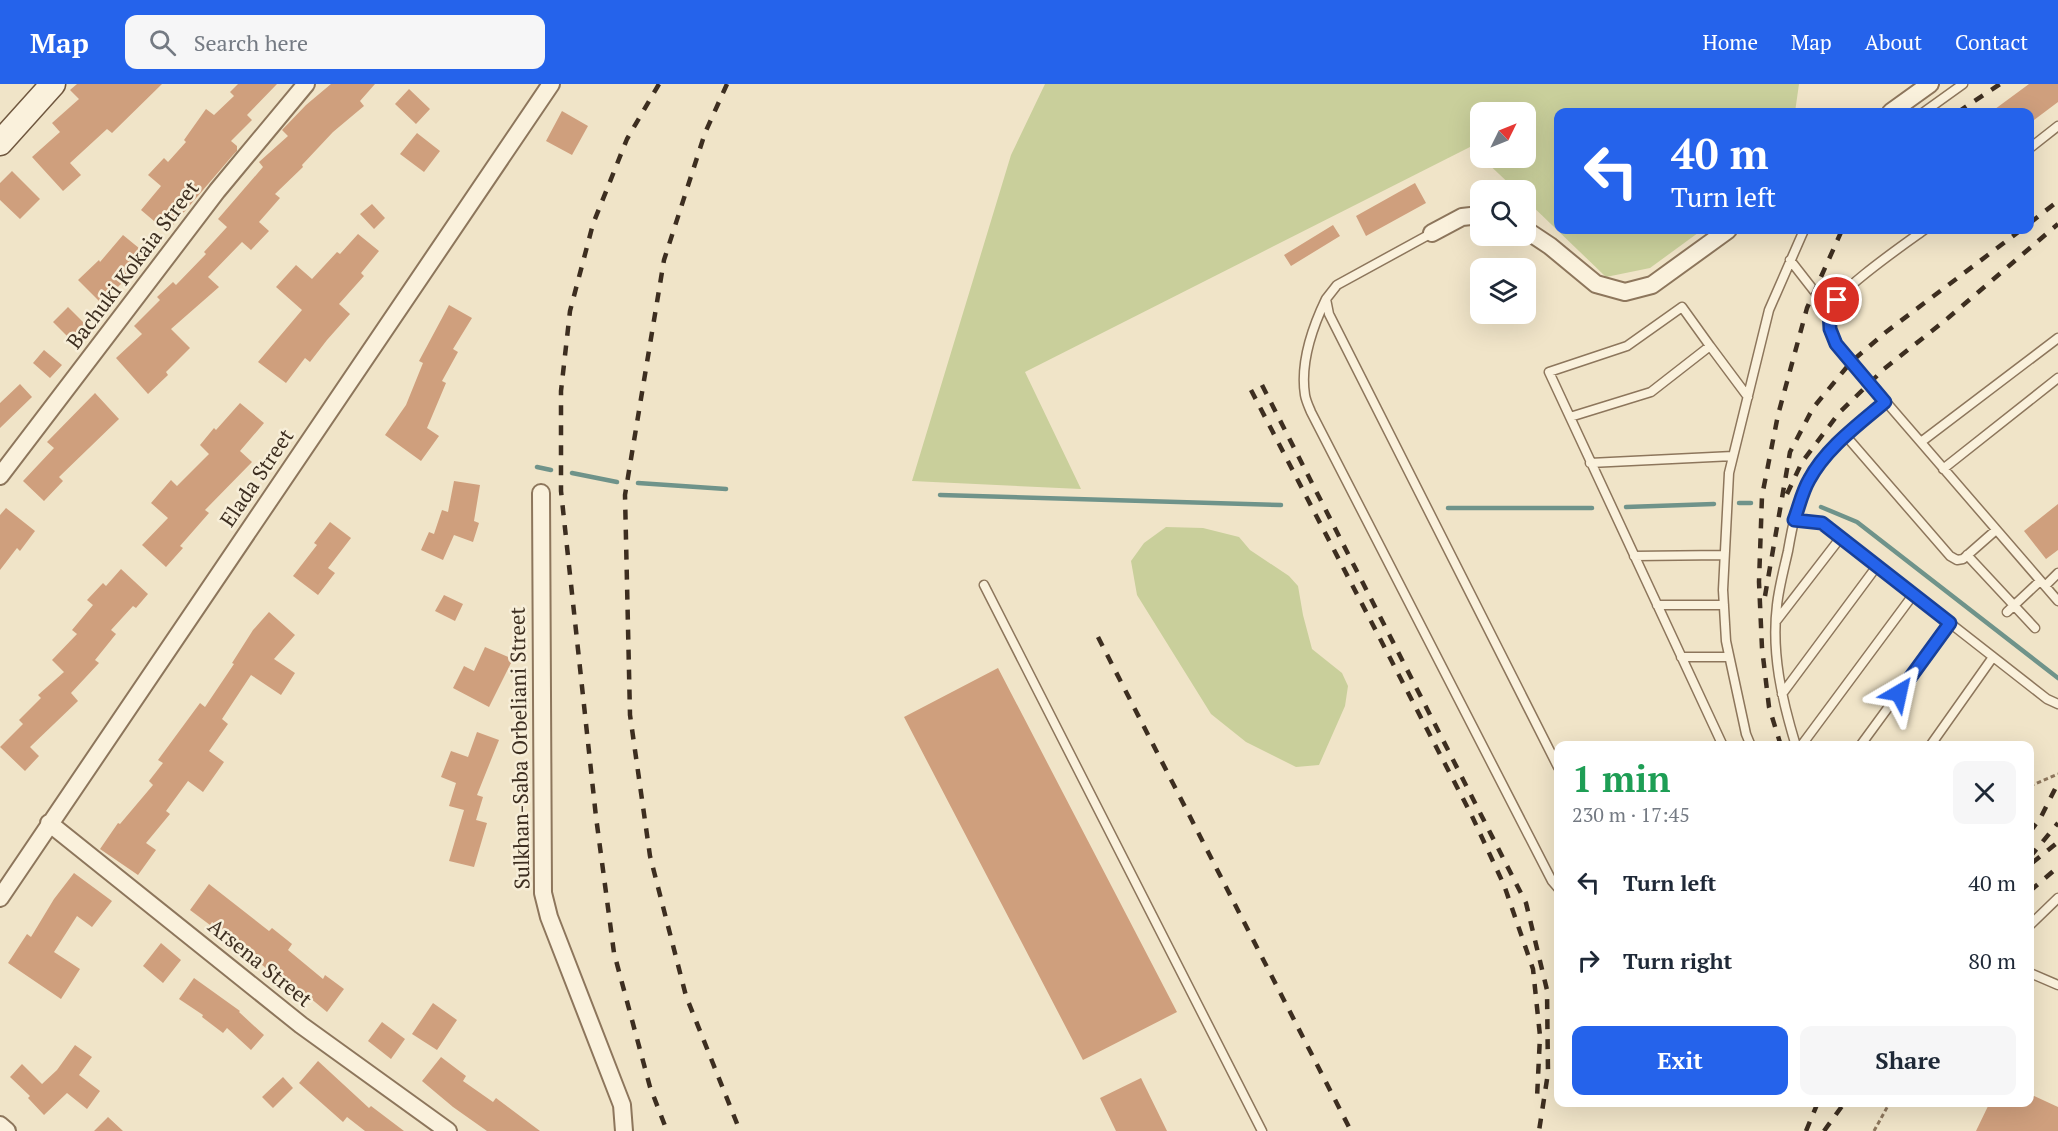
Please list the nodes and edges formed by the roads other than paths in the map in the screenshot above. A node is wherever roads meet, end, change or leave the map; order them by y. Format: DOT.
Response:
graph roads {
  1 [pos="306,84"];
  2 [pos="1930,84"];
  3 [pos="1963,84"];
  4 [pos="548,86"];
  5 [pos="43,87"];
  6 [pos="1897,108"];
  7 [pos="1930,108"];
  8 [pos="2058,126"];
  9 [pos="0,143"];
  10 [pos="2034,145"];
  11 [pos="1470,216"];
  12 [pos="1432,233"];
  13 [pos="1722,234"];
  14 [pos="1802,234"];
  15 [pos="1919,234"];
  16 [pos="1536,237"];
  17 [pos="1790,260"];
  18 [pos="1326,298"];
  19 [pos="1829,310"];
  20 [pos="2058,338"];
  21 [pos="1710,346"];
  22 [pos="2058,378"];
  23 [pos="1748,397"];
  24 [pos="1885,402"];
  25 [pos="1570,417"];
  26 [pos="1846,436"];
  27 [pos="1921,442"];
  28 [pos="1733,456"];
  29 [pos="1590,464"];
  30 [pos="1943,468"];
  31 [pos="0,476"];
  32 [pos="541,493"];
  33 [pos="1794,520"];
  34 [pos="1996,530"];
  35 [pos="1841,537"];
  36 [pos="1724,555"];
  37 [pos="1967,555"];
  38 [pos="1634,556"];
  39 [pos="1877,566"];
  40 [pos="2058,573"];
  41 [pos="2043,584"];
  42 [pos="984,585"];
  43 [pos="1914,595"];
  44 [pos="2058,601"];
  45 [pos="1657,605"];
  46 [pos="1724,605"];
  47 [pos="2014,605"];
  48 [pos="2007,612"];
  49 [pos="1777,621"];
  50 [pos="1950,623"];
  51 [pos="2035,628"];
  52 [pos="1681,657"];
  53 [pos="1729,657"];
  54 [pos="1993,657"];
  55 [pos="1782,694"];
  56 [pos="2058,704"];
  57 [pos="1721,741"];
  58 [pos="1749,741"];
  59 [pos="1796,741"];
  60 [pos="1802,741"];
  61 [pos="1864,741"];
  62 [pos="1934,741"];
  63 [pos="1554,759"];
  64 [pos="50,823"];
  65 [pos="1554,883"];
  66 [pos="0,898"];
  67 [pos="2058,898"];
  68 [pos="2034,921"];
  69 [pos="2034,975"];
  70 [pos="2058,985"];
  71 [pos="0,1125"];
  72 [pos="7,1131"];
  73 [pos="448,1131"];
  74 [pos="624,1131"];
  75 [pos="1262,1131"];
  1 -- 31 [label="street, Bachuki Kokaia Street"];
  2 -- 6 [label="street"];
  3 -- 7 [label="lane"];
  4 -- 64 [label="street, Elada Street"];
  5 -- 9 [label="main road"];
  8 -- 10 [label="lane"];
  11 -- 12 [label="street"];
  12 -- 18 [label="lane"];
  13 -- 16 [label="street"];
  14 -- 17 [label="lane"];
  15 -- 19 [label="lane"];
  17 -- 19 [label="lane"];
  17 -- 23 [label="lane"];
  18 -- 63 [label="lane"];
  18 -- 65 [label="lane"];
  19 -- 24 [label="lane"];
  20 -- 27 [label="lane"];
  21 -- 23 [label="lane"];
  21 -- 25 [label="lane"];
  21 -- 25 [label="lane"];
  22 -- 30 [label="lane"];
  23 -- 28 [label="lane"];
  24 -- 26 [label="lane"];
  24 -- 27 [label="lane"];
  25 -- 29 [label="lane"];
  26 -- 33 [label="lane"];
  26 -- 37 [label="lane"];
  27 -- 30 [label="lane"];
  28 -- 29 [label="lane"];
  28 -- 36 [label="lane"];
  29 -- 38 [label="lane"];
  30 -- 34 [label="lane"];
  32 -- 74 [label="street, Sulkhan-Saba Orbeliani Street"];
  33 -- 35 [label="lane"];
  33 -- 49 [label="lane"];
  34 -- 37 [label="lane"];
  34 -- 41 [label="lane"];
  35 -- 39 [label="lane"];
  35 -- 49 [label="lane"];
  36 -- 38 [label="lane"];
  36 -- 46 [label="lane"];
  37 -- 47 [label="lane"];
  38 -- 45 [label="lane"];
  39 -- 43 [label="lane"];
  39 -- 55 [label="lane"];
  40 -- 41 [label="lane"];
  41 -- 44 [label="lane"];
  41 -- 47 [label="lane"];
  42 -- 75 [label="lane"];
  43 -- 50 [label="lane"];
  43 -- 60 [label="lane"];
  45 -- 46 [label="lane"];
  45 -- 52 [label="lane"];
  46 -- 53 [label="lane"];
  47 -- 48 [label="lane"];
  47 -- 51 [label="lane"];
  49 -- 55 [label="lane"];
  50 -- 54 [label="lane"];
  50 -- 61 [label="lane"];
  52 -- 53 [label="lane"];
  52 -- 57 [label="lane"];
  53 -- 58 [label="lane"];
  54 -- 56 [label="lane"];
  54 -- 62 [label="lane"];
  55 -- 59 [label="lane"];
  64 -- 66 [label="street, Elada Street"];
  64 -- 73 [label="street, Arsena Street"];
  67 -- 68 [label="lane"];
  69 -- 70 [label="lane"];
  71 -- 72 [label="street"];
}
